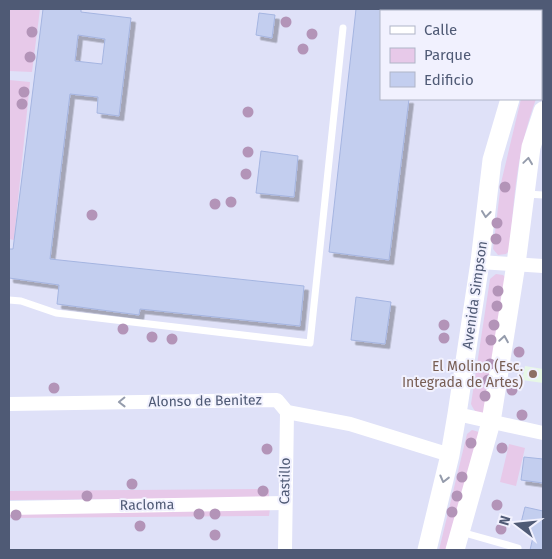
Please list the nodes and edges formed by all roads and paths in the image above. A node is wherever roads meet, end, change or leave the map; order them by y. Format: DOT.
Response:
graph roads {
  1 [pos="343,28"];
  2 [pos="510,100"];
  3 [pos="543,111"];
  4 [pos="524,193"];
  5 [pos="543,195"];
  6 [pos="480,262"];
  7 [pos="516,264"];
  8 [pos="543,266"];
  9 [pos="9,300"];
  10 [pos="10,407"];
  11 [pos="287,412"];
  12 [pos="457,414"];
  13 [pos="491,422"];
  14 [pos="543,433"];
  15 [pos="450,455"];
  16 [pos="285,502"];
  17 [pos="9,508"];
  18 [pos="461,532"];
  19 [pos="518,548"];
  20 [pos="285,550"];
  21 [pos="427,550"];
  22 [pos="455,550"];
  1 -- 9 [label="lane"];
  2 -- 6 [label="main road, Avenida Simpson, one-way"];
  4 -- 3 [label="main road, one-way"];
  4 -- 5 [label="lane"];
  4 -- 7 [label="main road"];
  6 -- 7 [label="street"];
  6 -- 12 [label="main road, Avenida Simpson"];
  7 -- 8 [label="street"];
  13 -- 7 [label="main road, one-way"];
  11 -- 10 [label="street, Alonso de Benitez, one-way"];
  11 -- 15 [label="street, Alonso de Benitez"];
  11 -- 16 [label="street, Castillo"];
  12 -- 13 [label="street"];
  12 -- 15 [label="main road, Avenida Simpson"];
  13 -- 14 [label="street"];
  13 -- 18 [label="main road"];
  15 -- 21 [label="main road, Avenida Simpson, one-way"];
  16 -- 17 [label="street, Racloma"];
  16 -- 20 [label="street, Castillo"];
  18 -- 19 [label="lane"];
  18 -- 22 [label="main road"];
}
